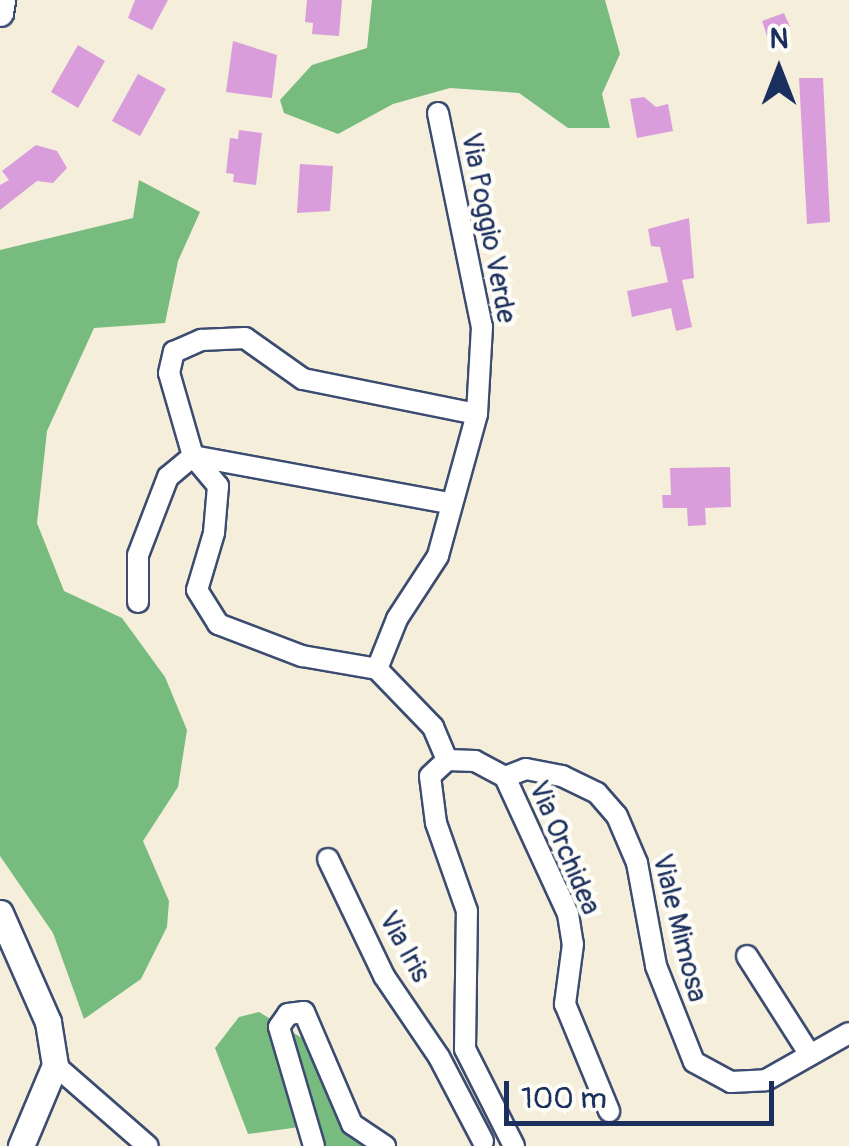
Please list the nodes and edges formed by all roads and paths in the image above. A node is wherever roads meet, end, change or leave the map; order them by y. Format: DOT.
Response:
graph roads {
  1 [pos="2,0"];
  2 [pos="0,13"];
  3 [pos="438,113"];
  4 [pos="477,414"];
  5 [pos="193,456"];
  6 [pos="449,503"];
  7 [pos="138,602"];
  8 [pos="377,669"];
  9 [pos="447,760"];
  10 [pos="504,778"];
  11 [pos="328,860"];
  12 [pos="0,913"];
  13 [pos="747,956"];
  14 [pos="849,1032"];
  15 [pos="465,1049"];
  16 [pos="810,1054"];
  17 [pos="439,1057"];
  18 [pos="55,1065"];
  19 [pos="610,1111"];
  20 [pos="483,1141"];
  21 [pos="20,1146"];
  22 [pos="148,1146"];
  23 [pos="314,1146"];
  24 [pos="385,1146"];
  25 [pos="514,1146"];
  1 -- 2 [label="street"];
  3 -- 4 [label="street, Via Poggio Verde"];
  4 -- 5 [label="street"];
  4 -- 6 [label="street, Via Poggio Verde"];
  5 -- 6 [label="street"];
  5 -- 7 [label="street"];
  5 -- 8 [label="street"];
  6 -- 8 [label="street, Via Poggio Verde"];
  8 -- 9 [label="street"];
  9 -- 10 [label="street, Viale Mimosa"];
  9 -- 15 [label="street"];
  10 -- 16 [label="street, Viale Mimosa"];
  10 -- 19 [label="street, Via Orchidea"];
  11 -- 17 [label="street, Via Iris"];
  12 -- 18 [label="street"];
  13 -- 16 [label="street"];
  14 -- 16 [label="street, Viale Mimosa"];
  15 -- 17 [label="street"];
  15 -- 25 [label="street"];
  17 -- 20 [label="street, Via Iris"];
  18 -- 21 [label="street"];
  18 -- 22 [label="street"];
  23 -- 24 [label="street"];
}
